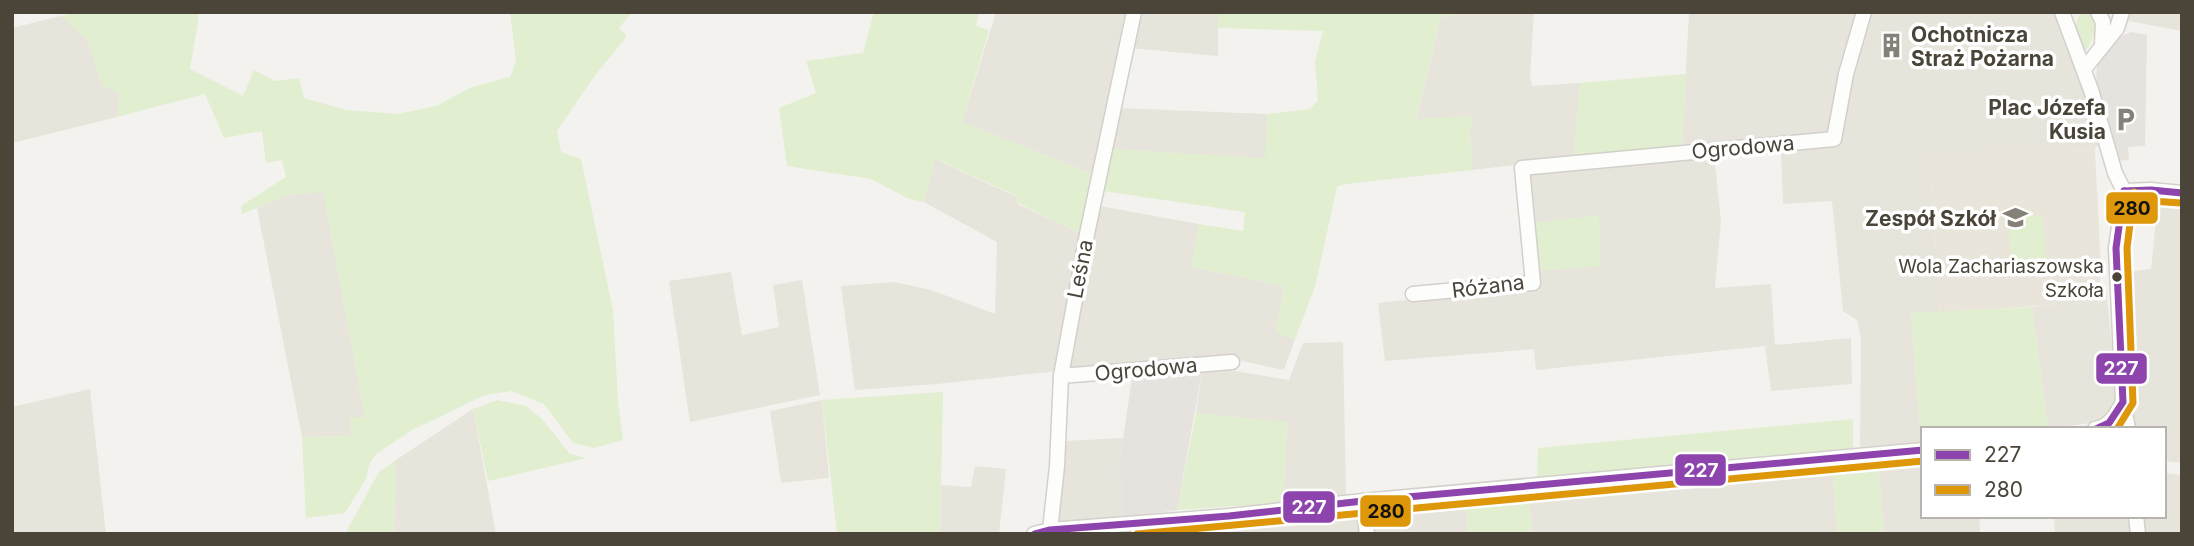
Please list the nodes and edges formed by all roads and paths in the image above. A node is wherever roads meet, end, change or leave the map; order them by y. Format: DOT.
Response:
graph roads {
  1 [pos="1133,12"];
  2 [pos="1864,12"];
  3 [pos="2062,12"];
  4 [pos="2098,12"];
  5 [pos="2122,12"];
  6 [pos="2102,45"];
  7 [pos="2084,69"];
  8 [pos="1522,168"];
  9 [pos="2124,191"];
  10 [pos="2182,193"];
  11 [pos="1413,294"];
  12 [pos="1232,362"];
  13 [pos="1060,376"];
  14 [pos="2123,402"];
  15 [pos="2105,427"];
  16 [pos="2128,427"];
  17 [pos="1921,450"];
  18 [pos="1363,501"];
  19 [pos="1049,530"];
  20 [pos="1034,534"];
  21 [pos="1367,534"];
  1 -- 13 [label="street, Leśna"];
  2 -- 8 [label="street, Ogrodowa"];
  3 -- 7 [label="street"];
  4 -- 6 [label="street"];
  5 -- 6 [label="street"];
  6 -- 7 [label="street"];
  7 -- 9 [label="street"];
  8 -- 11 [label="street, Różana"];
  9 -- 10 [label="street"];
  9 -- 14 [label="street"];
  12 -- 13 [label="street, Ogrodowa"];
  13 -- 19 [label="street, Leśna"];
  14 -- 15 [label="street"];
  14 -- 16 [label="street"];
  17 -- 18 [label="street"];
  18 -- 19 [label="street"];
  18 -- 21 [label="street"];
  19 -- 20 [label="street"];
}
